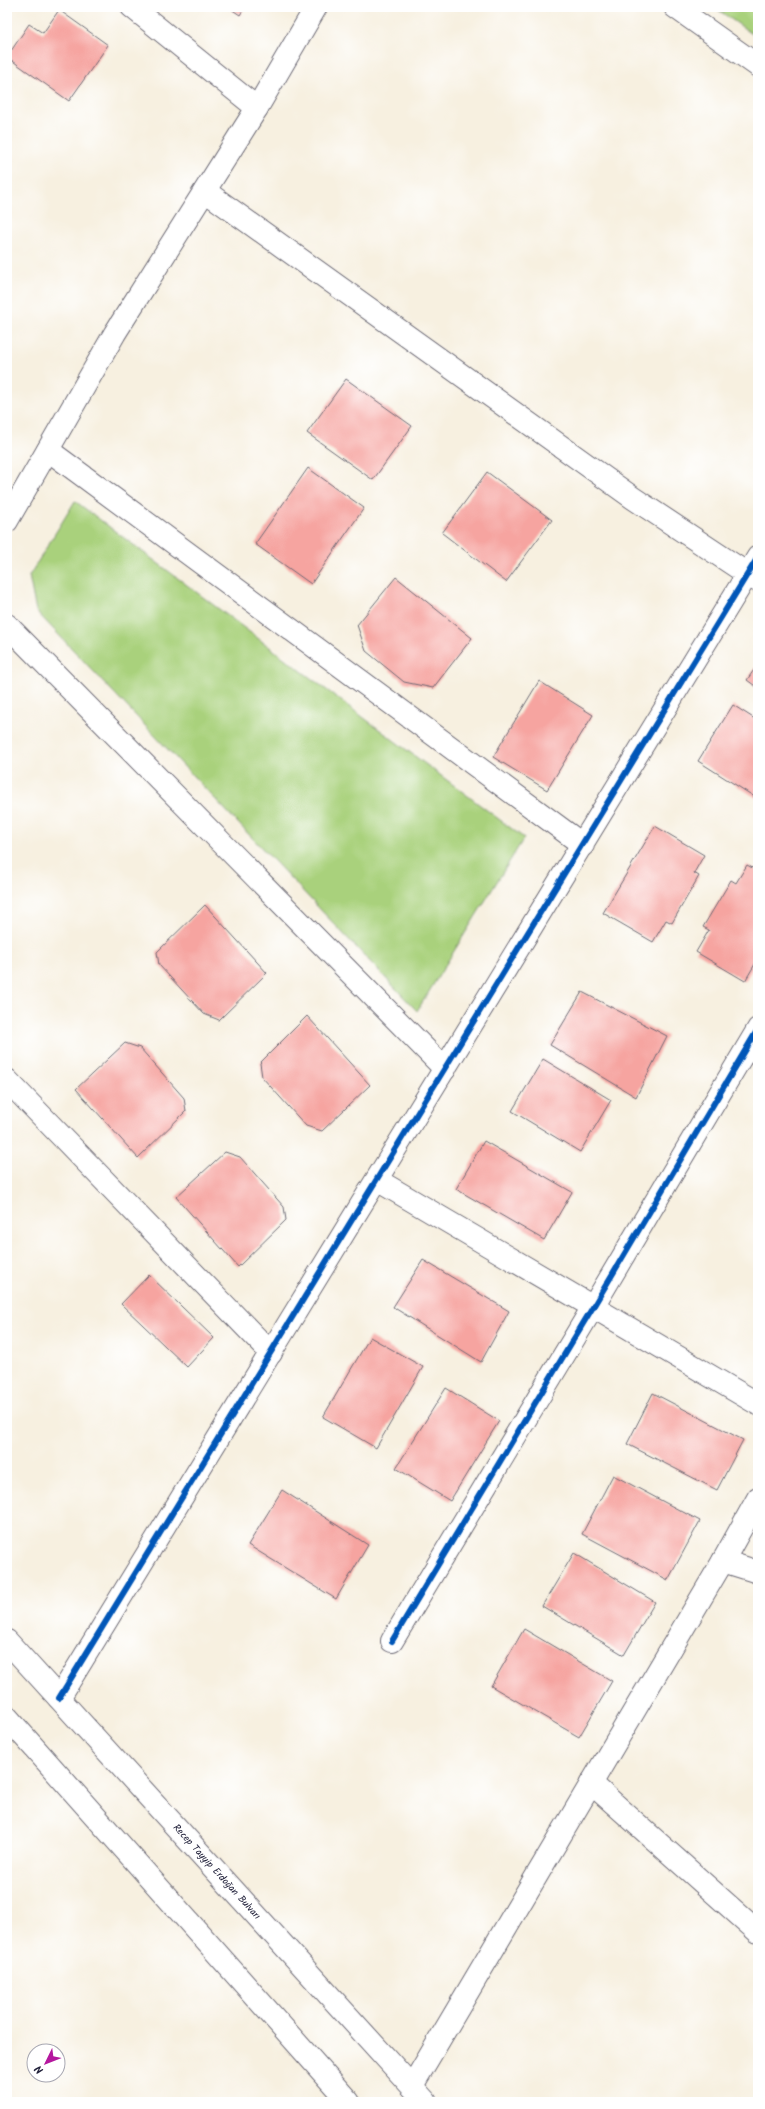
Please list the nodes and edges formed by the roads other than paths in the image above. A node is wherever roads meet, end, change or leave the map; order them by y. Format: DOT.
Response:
graph roads {
  1 [pos="132,7"];
  2 [pos="316,7"];
  3 [pos="675,7"];
  4 [pos="758,66"];
  5 [pos="257,108"];
  6 [pos="205,191"];
  7 [pos="48,450"];
  8 [pos="7,521"];
  9 [pos="755,571"];
  10 [pos="7,625"];
  11 [pos="583,845"];
  12 [pos="758,1029"];
  13 [pos="445,1069"];
  14 [pos="7,1080"];
  15 [pos="377,1180"];
  16 [pos="594,1307"];
  17 [pos="271,1353"];
  18 [pos="758,1404"];
  19 [pos="758,1498"];
  20 [pos="723,1561"];
  21 [pos="758,1572"];
  22 [pos="7,1641"];
  23 [pos="392,1641"];
  24 [pos="59,1698"];
  25 [pos="7,1717"];
  26 [pos="592,1783"];
  27 [pos="758,1932"];
  28 [pos="419,2094"];
  29 [pos="349,2102"];
  1 -- 5 [label="main road"];
  2 -- 5 [label="main road"];
  3 -- 4 [label="main road"];
  5 -- 6 [label="main road"];
  6 -- 7 [label="main road"];
  6 -- 9 [label="main road"];
  7 -- 8 [label="main road"];
  7 -- 11 [label="main road"];
  9 -- 11 [label="main road"];
  10 -- 13 [label="main road"];
  11 -- 13 [label="main road"];
  12 -- 16 [label="main road"];
  13 -- 15 [label="main road"];
  14 -- 17 [label="main road"];
  15 -- 16 [label="main road"];
  15 -- 17 [label="main road"];
  16 -- 18 [label="main road"];
  16 -- 23 [label="main road"];
  17 -- 24 [label="main road"];
  19 -- 20 [label="main road"];
  20 -- 21 [label="main road"];
  20 -- 26 [label="main road"];
  22 -- 24 [label="main road, Recep Tayyip Erdoğan Bulvarı"];
  24 -- 28 [label="main road, Recep Tayyip Erdoğan Bulvarı"];
  25 -- 29 [label="main road"];
  26 -- 27 [label="main road"];
  26 -- 28 [label="main road"];
}
